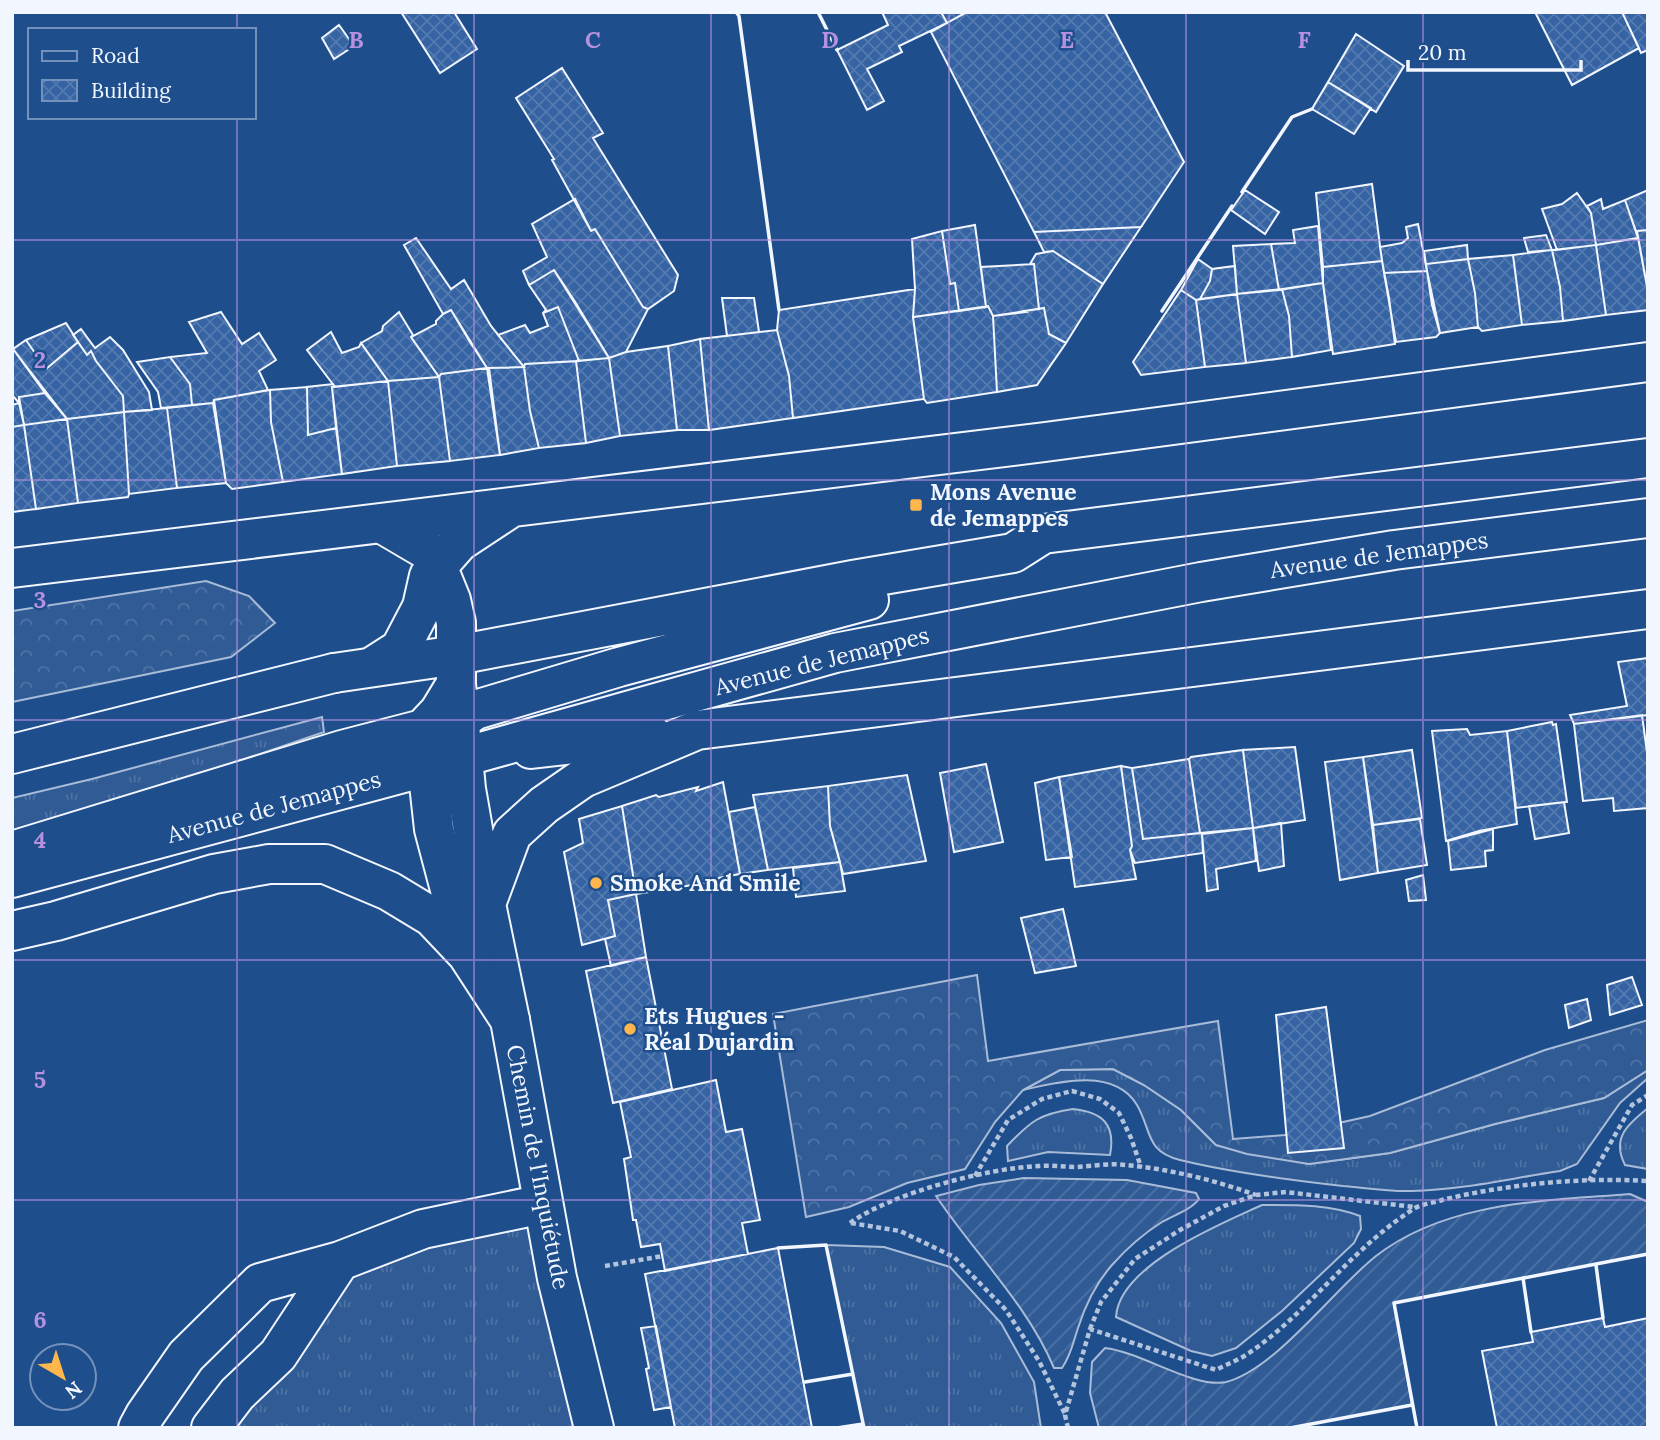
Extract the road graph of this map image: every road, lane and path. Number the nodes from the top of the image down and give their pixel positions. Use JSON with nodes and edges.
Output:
{"nodes":[{"id":1,"x":1648,"y":362,"type":"edge"},
{"id":2,"x":1648,"y":458,"type":"edge"},
{"id":3,"x":514,"y":506,"type":"junction"},
{"id":4,"x":1648,"y":518,"type":"edge"},
{"id":5,"x":382,"y":523,"type":"junction"},
{"id":6,"x":948,"y":564,"type":"junction"},
{"id":7,"x":438,"y":566,"type":"junction"},
{"id":8,"x":12,"y":568,"type":"edge"},
{"id":9,"x":1648,"y":609,"type":"edge"},
{"id":10,"x":375,"y":665,"type":"junction"},
{"id":11,"x":456,"y":669,"type":"junction"},
{"id":12,"x":697,"y":730,"type":"junction"},
{"id":13,"x":462,"y":739,"type":"junction"},
{"id":14,"x":12,"y":754,"type":"edge"},
{"id":15,"x":427,"y":766,"type":"junction"},
{"id":16,"x":12,"y":851,"type":"edge"},
{"id":17,"x":12,"y":878,"type":"edge"},
{"id":18,"x":486,"y":904,"type":"junction"},
{"id":19,"x":12,"y":931,"type":"edge"},
{"id":20,"x":467,"y":954,"type":"junction"},
{"id":21,"x":510,"y":1020,"type":"junction"},
{"id":22,"x":1648,"y":1095,"type":"edge"},
{"id":23,"x":1141,"y":1167,"type":"junction"},
{"id":24,"x":975,"y":1176,"type":"junction"},
{"id":25,"x":1589,"y":1181,"type":"junction"},
{"id":26,"x":1648,"y":1181,"type":"edge"},
{"id":27,"x":1256,"y":1195,"type":"junction"},
{"id":28,"x":543,"y":1204,"type":"junction"},
{"id":29,"x":1415,"y":1208,"type":"junction"},
{"id":30,"x":663,"y":1256,"type":"dead end"},
{"id":31,"x":340,"y":1261,"type":"junction"},
{"id":32,"x":557,"y":1278,"type":"junction"},
{"id":33,"x":1090,"y":1329,"type":"junction"},
{"id":34,"x":1065,"y":1415,"type":"junction"},
{"id":35,"x":138,"y":1428,"type":"edge"},
{"id":36,"x":211,"y":1428,"type":"edge"},
{"id":37,"x":594,"y":1428,"type":"edge"},
{"id":38,"x":1068,"y":1428,"type":"edge"}],
"edges":[{"from":1,"to":3,"type":"main road"},
{"from":2,"to":6,"type":"main road"},
{"from":3,"to":5,"type":"main road"},
{"from":3,"to":7,"type":"main road"},
{"from":4,"to":13,"type":"main road","name":"Avenue de Jemappes"},
{"from":5,"to":7,"type":"main road"},
{"from":5,"to":8,"type":"main road"},
{"from":6,"to":11,"type":"main road"},
{"from":6,"to":13,"type":"main road"},
{"from":7,"to":10,"type":"main road"},
{"from":7,"to":11,"type":"main road","name":"Chemin de l'Inquiétude"},
{"from":9,"to":12,"type":"main road","name":"Avenue de Jemappes"},
{"from":10,"to":11,"type":"main road"},
{"from":10,"to":14,"type":"main road"},
{"from":11,"to":13,"type":"main road","name":"Chemin de l'Inquiétude"},
{"from":11,"to":16,"type":"main road"},
{"from":12,"to":13,"type":"main road"},
{"from":12,"to":18,"type":"main road","name":"Avenue de Jemappes"},
{"from":13,"to":15,"type":"main road","name":"Avenue de Jemappes"},
{"from":13,"to":18,"type":"main road","name":"Chemin de l'Inquiétude"},
{"from":15,"to":17,"type":"main road","name":"Avenue de Jemappes"},
{"from":15,"to":20,"type":"main road"},
{"from":18,"to":21,"type":"main road","name":"Chemin de l'Inquiétude"},
{"from":19,"to":20,"type":"main road"},
{"from":20,"to":21,"type":"main road"},
{"from":21,"to":28,"type":"main road","name":"Chemin de l'Inquiétude"},
{"from":22,"to":25,"type":"path"},
{"from":23,"to":24,"type":"path"},
{"from":23,"to":24,"type":"path"},
{"from":23,"to":27,"type":"path"},
{"from":24,"to":34,"type":"path"},
{"from":25,"to":26,"type":"path"},
{"from":25,"to":29,"type":"path"},
{"from":27,"to":29,"type":"path"},
{"from":27,"to":33,"type":"path"},
{"from":28,"to":31,"type":"main road"},
{"from":28,"to":32,"type":"main road","name":"Chemin de l'Inquiétude"},
{"from":29,"to":33,"type":"path"},
{"from":30,"to":32,"type":"path"},
{"from":31,"to":35,"type":"main road"},
{"from":31,"to":36,"type":"main road"},
{"from":32,"to":37,"type":"main road","name":"Chemin de l'Inquiétude"},
{"from":33,"to":34,"type":"path"},
{"from":34,"to":38,"type":"path"}]}
